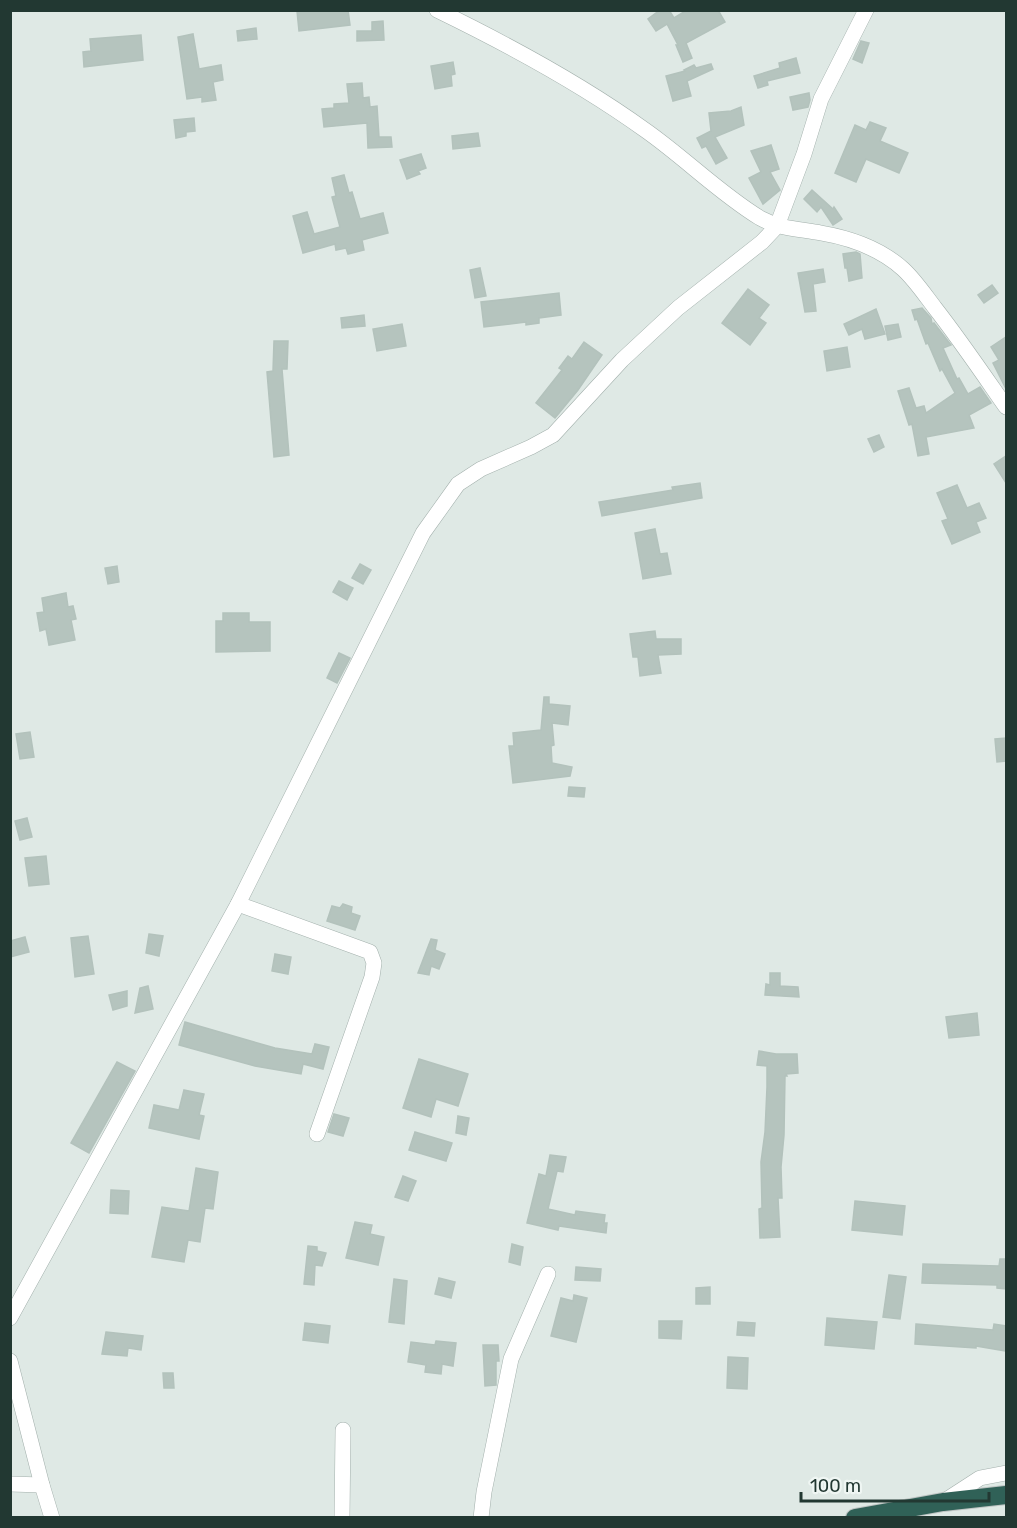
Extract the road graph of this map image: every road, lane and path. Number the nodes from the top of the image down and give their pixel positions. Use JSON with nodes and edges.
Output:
{"nodes":[{"id":1,"x":437,"y":10,"type":"edge"},
{"id":2,"x":866,"y":10,"type":"edge"},
{"id":3,"x":777,"y":226,"type":"junction"},
{"id":4,"x":1006,"y":407,"type":"edge"},
{"id":5,"x":238,"y":904,"type":"junction"},
{"id":6,"x":316,"y":1134,"type":"dead end"},
{"id":7,"x":548,"y":1274,"type":"dead end"},
{"id":8,"x":10,"y":1318,"type":"edge"},
{"id":9,"x":10,"y":1361,"type":"edge"},
{"id":10,"x":343,"y":1430,"type":"dead end"},
{"id":11,"x":1006,"y":1473,"type":"edge"},
{"id":12,"x":10,"y":1484,"type":"edge"},
{"id":13,"x":42,"y":1485,"type":"junction"},
{"id":14,"x":1006,"y":1495,"type":"edge"},
{"id":15,"x":943,"y":1502,"type":"junction"},
{"id":16,"x":52,"y":1518,"type":"edge"},
{"id":17,"x":342,"y":1518,"type":"edge"},
{"id":18,"x":481,"y":1518,"type":"edge"},
{"id":19,"x":855,"y":1518,"type":"edge"}],
"edges":[{"from":1,"to":3,"type":"street"},
{"from":2,"to":3,"type":"street"},
{"from":3,"to":4,"type":"street"},
{"from":3,"to":5,"type":"street"},
{"from":5,"to":6,"type":"street"},
{"from":5,"to":8,"type":"street"},
{"from":7,"to":18,"type":"street"},
{"from":9,"to":13,"type":"street"},
{"from":10,"to":17,"type":"street"},
{"from":11,"to":15,"type":"street"},
{"from":12,"to":13,"type":"street"},
{"from":13,"to":16,"type":"street"},
{"from":14,"to":15,"type":"highway"},
{"from":15,"to":19,"type":"highway"}]}
